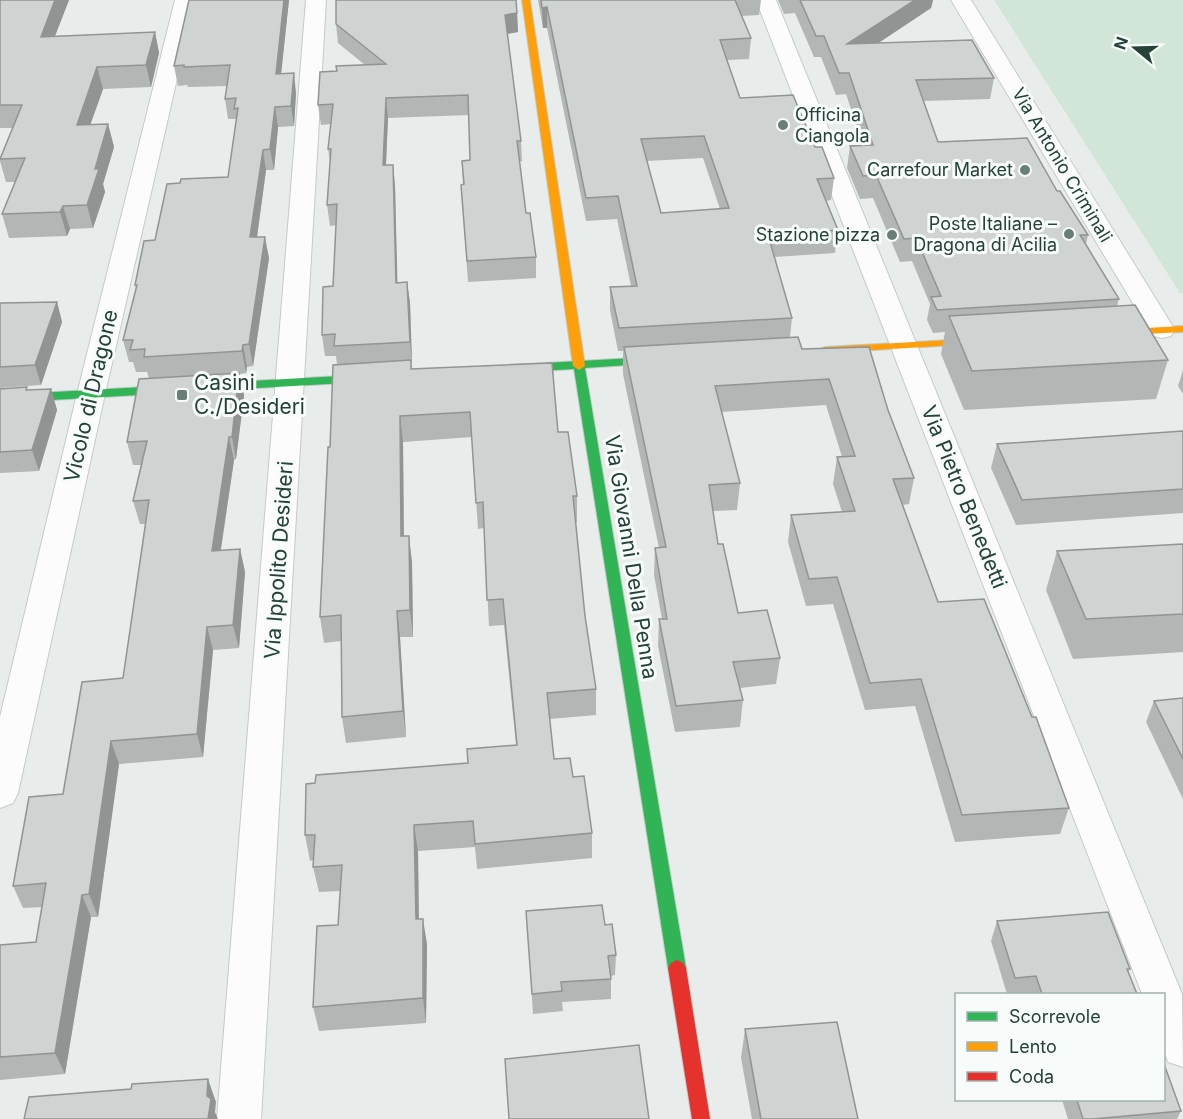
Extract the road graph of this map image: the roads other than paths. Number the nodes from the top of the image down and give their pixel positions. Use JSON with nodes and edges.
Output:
{"nodes":[{"id":1,"x":185,"y":0,"type":"edge"},
{"id":2,"x":316,"y":0,"type":"edge"},
{"id":3,"x":526,"y":0,"type":"edge"},
{"id":4,"x":766,"y":0,"type":"edge"},
{"id":5,"x":961,"y":0,"type":"edge"},
{"id":6,"x":1173,"y":329,"type":"edge"},
{"id":7,"x":1092,"y":334,"type":"edge"},
{"id":8,"x":998,"y":340,"type":"edge"},
{"id":9,"x":903,"y":346,"type":"junction"},
{"id":10,"x":811,"y":351,"type":"edge"},
{"id":11,"x":683,"y":359,"type":"edge"},
{"id":12,"x":579,"y":365,"type":"junction"},
{"id":13,"x":499,"y":370,"type":"edge"},
{"id":14,"x":395,"y":377,"type":"edge"},
{"id":15,"x":291,"y":383,"type":"junction"},
{"id":16,"x":91,"y":394,"type":"junction"},
{"id":17,"x":0,"y":399,"type":"edge"},
{"id":18,"x":0,"y":793,"type":"edge"},
{"id":19,"x":1162,"y":993,"type":"edge"},
{"id":20,"x":1165,"y":1002,"type":"edge"},
{"id":21,"x":1183,"y":1048,"type":"edge"},
{"id":22,"x":239,"y":1119,"type":"edge"},
{"id":23,"x":701,"y":1119,"type":"edge"}],
"edges":[{"from":1,"to":16,"type":"street","name":"Vicolo di Dragone"},
{"from":2,"to":15,"type":"street","name":"Via Ippolito Desideri"},
{"from":3,"to":12,"type":"street","name":"Via Giovanni Della Penna"},
{"from":4,"to":9,"type":"street","name":"Via Pietro Benedetti"},
{"from":5,"to":6,"type":"street","name":"Via Antonio Criminali"},
{"from":6,"to":7,"type":"street"},
{"from":8,"to":9,"type":"street"},
{"from":9,"to":10,"type":"street"},
{"from":9,"to":19,"type":"street","name":"Via Pietro Benedetti"},
{"from":11,"to":12,"type":"street"},
{"from":12,"to":13,"type":"street"},
{"from":12,"to":23,"type":"street","name":"Via Giovanni Della Penna"},
{"from":14,"to":15,"type":"street"},
{"from":15,"to":16,"type":"street"},
{"from":15,"to":22,"type":"street","name":"Via Ippolito Desideri"},
{"from":16,"to":17,"type":"street"},
{"from":16,"to":18,"type":"street","name":"Vicolo di Dragone"},
{"from":20,"to":21,"type":"street"}]}
